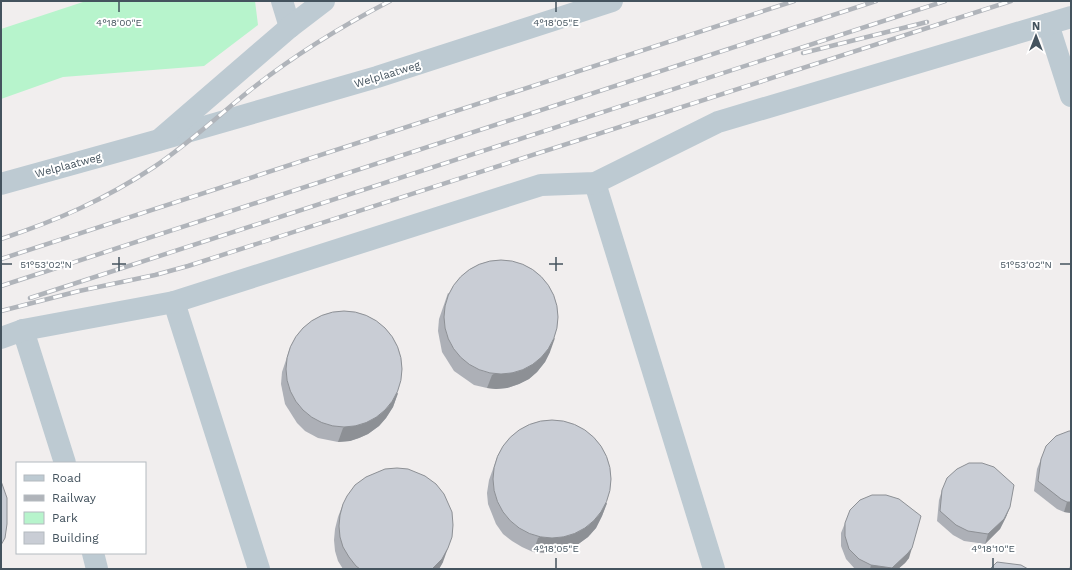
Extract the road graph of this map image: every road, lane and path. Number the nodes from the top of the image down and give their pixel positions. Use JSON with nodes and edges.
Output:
{"nodes":[{"id":1,"x":282,"y":1,"type":"edge"},
{"id":2,"x":324,"y":1,"type":"edge"},
{"id":3,"x":612,"y":1,"type":"edge"},
{"id":4,"x":1071,"y":17,"type":"edge"},
{"id":5,"x":1048,"y":24,"type":"junction"},
{"id":6,"x":290,"y":27,"type":"junction"},
{"id":7,"x":1071,"y":96,"type":"edge"},
{"id":8,"x":159,"y":140,"type":"junction"},
{"id":9,"x":595,"y":183,"type":"junction"},
{"id":10,"x":1,"y":184,"type":"edge"},
{"id":11,"x":174,"y":302,"type":"junction"},
{"id":12,"x":23,"y":330,"type":"junction"},
{"id":13,"x":1,"y":338,"type":"edge"},
{"id":14,"x":65,"y":462,"type":"edge"},
{"id":15,"x":92,"y":554,"type":"edge"},
{"id":16,"x":98,"y":569,"type":"edge"},
{"id":17,"x":258,"y":569,"type":"edge"},
{"id":18,"x":714,"y":569,"type":"edge"}],
"edges":[{"from":1,"to":6,"type":"lane"},
{"from":2,"to":6,"type":"lane","name":"Welplaatweg"},
{"from":3,"to":8,"type":"lane","name":"Welplaatweg"},
{"from":4,"to":5,"type":"lane"},
{"from":5,"to":7,"type":"lane"},
{"from":5,"to":9,"type":"lane"},
{"from":6,"to":8,"type":"lane","name":"Welplaatweg"},
{"from":8,"to":10,"type":"lane","name":"Welplaatweg"},
{"from":9,"to":11,"type":"lane"},
{"from":9,"to":18,"type":"lane"},
{"from":11,"to":12,"type":"lane"},
{"from":11,"to":17,"type":"lane"},
{"from":12,"to":13,"type":"lane"},
{"from":12,"to":14,"type":"lane"},
{"from":15,"to":16,"type":"lane"}]}
